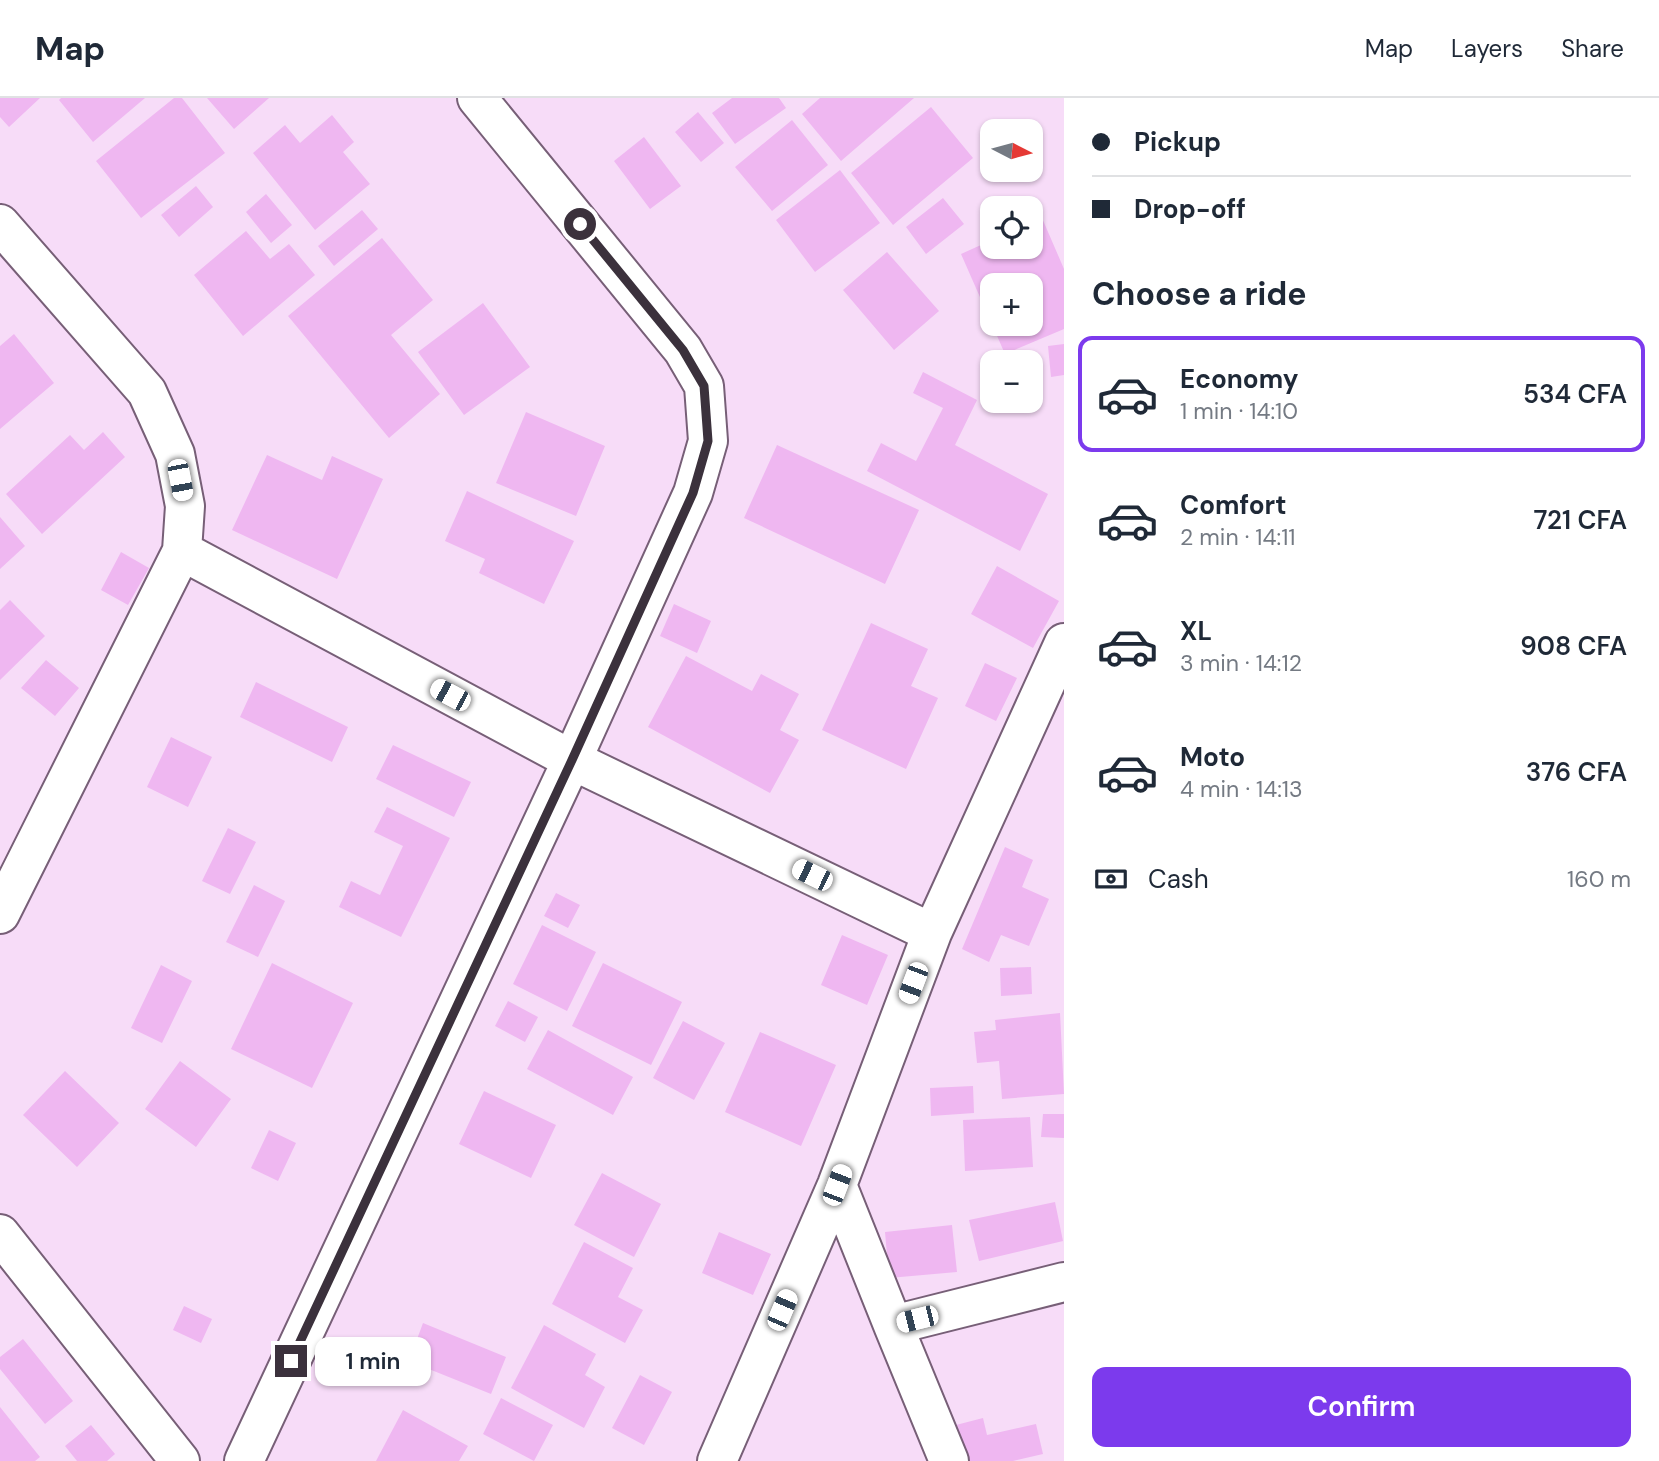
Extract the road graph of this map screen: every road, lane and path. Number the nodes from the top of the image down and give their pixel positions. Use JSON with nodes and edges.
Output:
{"nodes":[{"id":1,"x":477,"y":98,"type":"edge"},
{"id":2,"x":0,"y":224,"type":"edge"},
{"id":3,"x":182,"y":551,"type":"junction"},
{"id":4,"x":1064,"y":643,"type":"edge"},
{"id":5,"x":572,"y":760,"type":"junction"},
{"id":6,"x":0,"y":914,"type":"edge"},
{"id":7,"x":932,"y":933,"type":"junction"},
{"id":8,"x":837,"y":1185,"type":"junction"},
{"id":9,"x":0,"y":1234,"type":"edge"},
{"id":10,"x":1064,"y":1282,"type":"edge"},
{"id":11,"x":893,"y":1325,"type":"junction"},
{"id":12,"x":180,"y":1461,"type":"edge"},
{"id":13,"x":244,"y":1461,"type":"edge"},
{"id":14,"x":717,"y":1461,"type":"edge"},
{"id":15,"x":949,"y":1461,"type":"edge"}],
"edges":[{"from":1,"to":5,"type":"street"},
{"from":2,"to":3,"type":"street"},
{"from":3,"to":5,"type":"street"},
{"from":3,"to":6,"type":"street"},
{"from":4,"to":7,"type":"street"},
{"from":5,"to":7,"type":"street"},
{"from":5,"to":13,"type":"street"},
{"from":7,"to":8,"type":"street"},
{"from":8,"to":11,"type":"street"},
{"from":8,"to":14,"type":"street"},
{"from":9,"to":12,"type":"street"},
{"from":10,"to":11,"type":"street"},
{"from":11,"to":15,"type":"street"}]}
